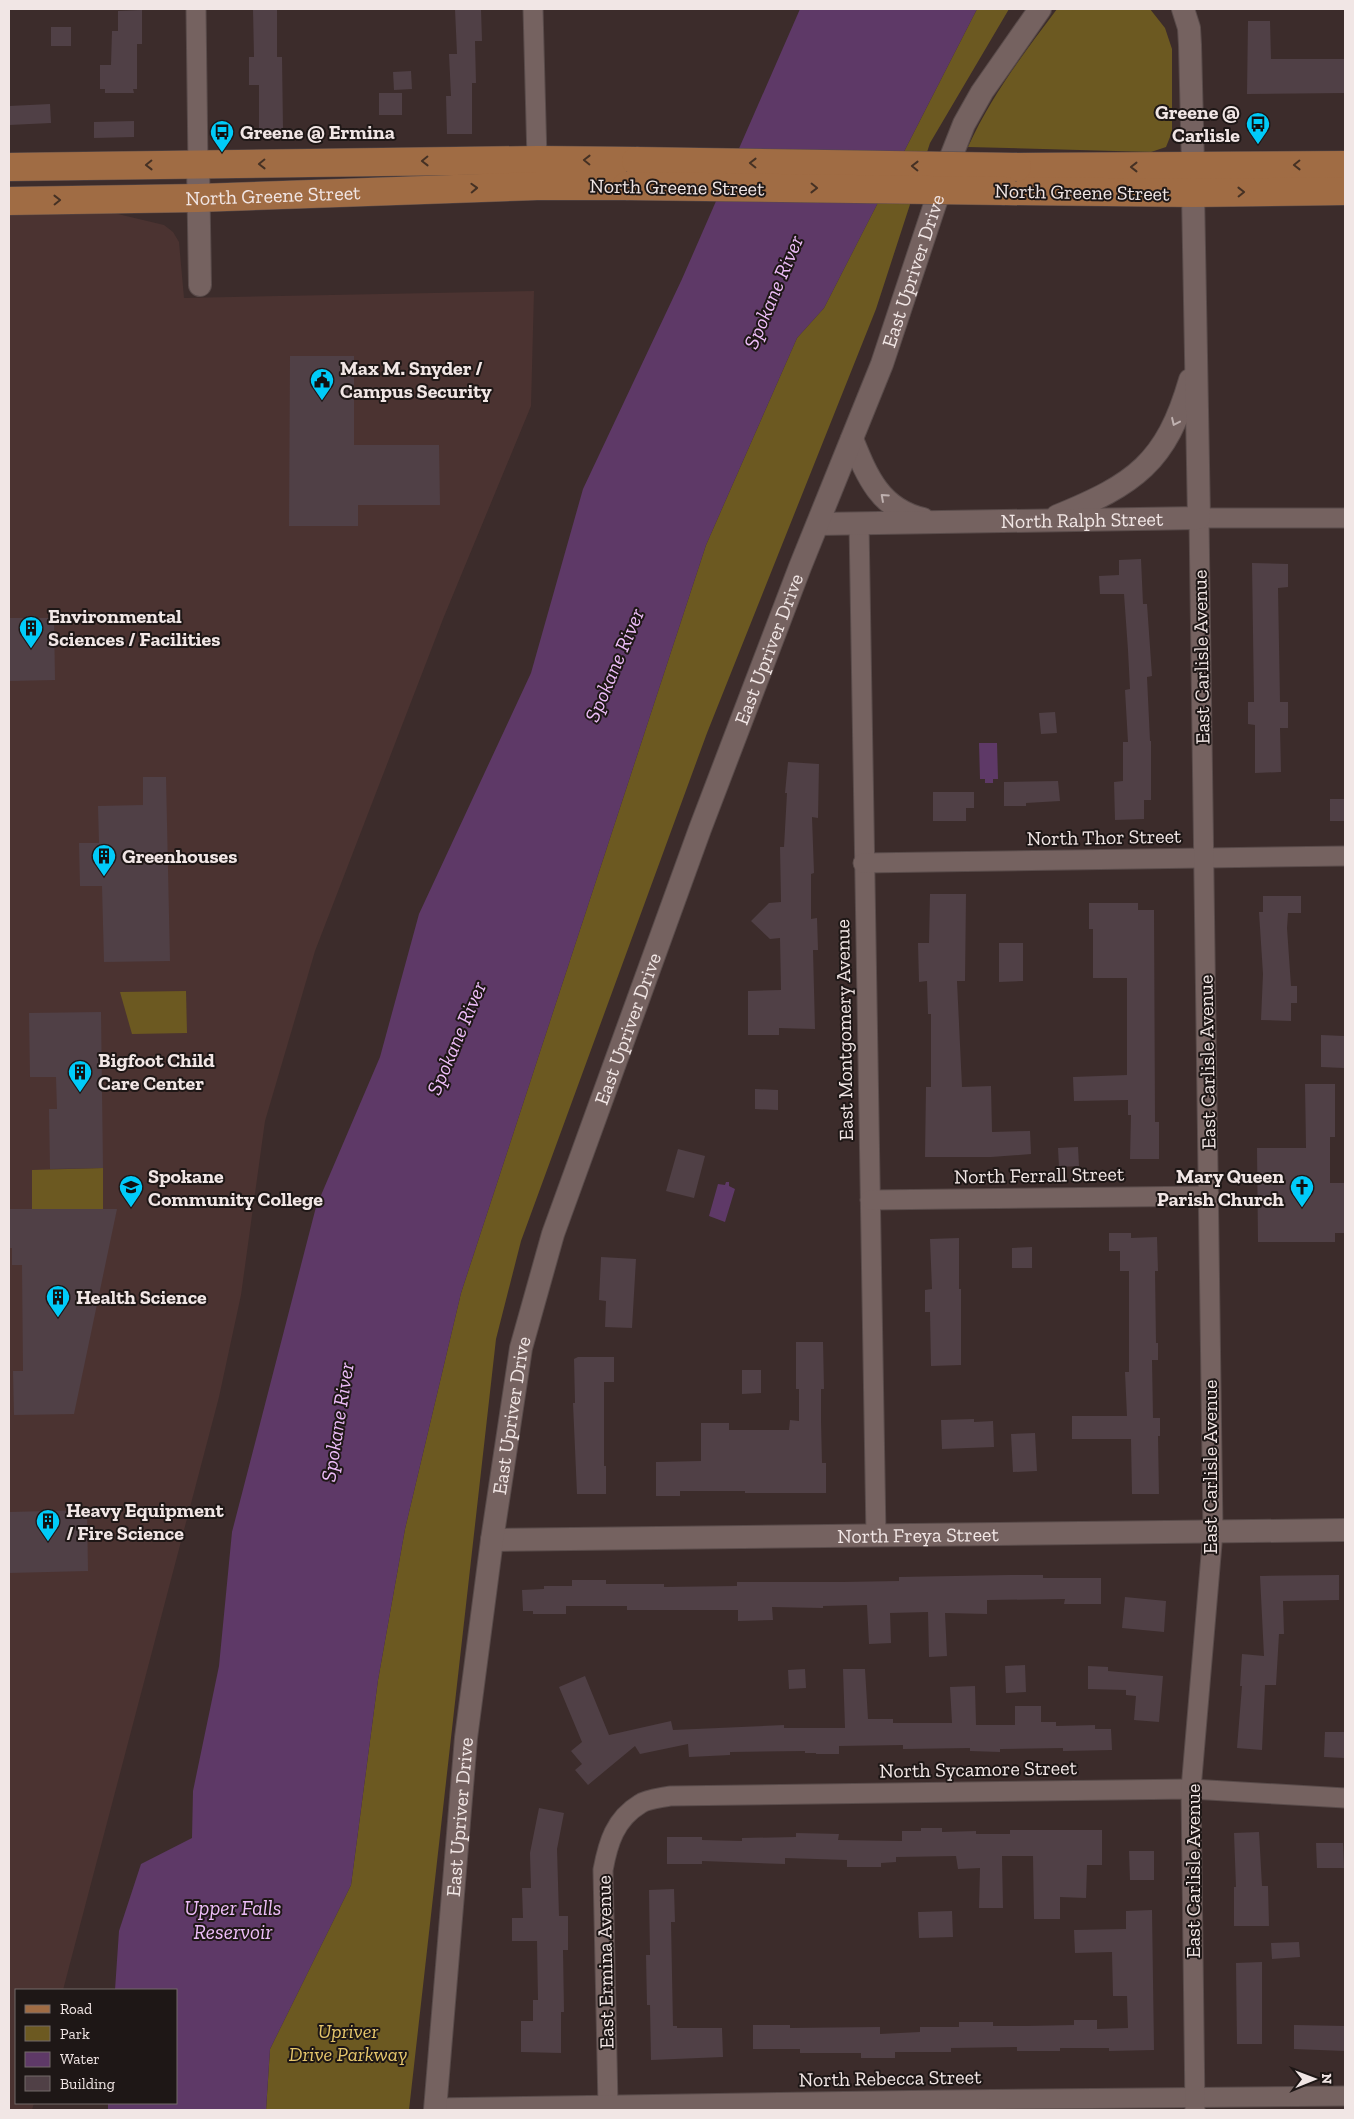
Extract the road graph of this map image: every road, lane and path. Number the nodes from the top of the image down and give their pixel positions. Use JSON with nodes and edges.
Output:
{"nodes":[{"id":1,"x":196,"y":9,"type":"edge"},
{"id":2,"x":533,"y":9,"type":"edge"},
{"id":3,"x":1040,"y":9,"type":"edge"},
{"id":4,"x":1183,"y":9,"type":"edge"},
{"id":5,"x":537,"y":160,"type":"junction"},
{"id":6,"x":198,"y":165,"type":"junction"},
{"id":7,"x":1345,"y":165,"type":"edge"},
{"id":8,"x":1193,"y":166,"type":"junction"},
{"id":9,"x":15,"y":169,"type":"edge"},
{"id":10,"x":1345,"y":191,"type":"edge"},
{"id":11,"x":1192,"y":193,"type":"junction"},
{"id":12,"x":198,"y":198,"type":"junction"},
{"id":13,"x":9,"y":201,"type":"edge"},
{"id":14,"x":200,"y":285,"type":"dead end"},
{"id":15,"x":1196,"y":360,"type":"junction"},
{"id":16,"x":852,"y":439,"type":"junction"},
{"id":17,"x":1199,"y":518,"type":"junction"},
{"id":18,"x":1345,"y":518,"type":"edge"},
{"id":19,"x":1047,"y":520,"type":"junction"},
{"id":20,"x":944,"y":522,"type":"junction"},
{"id":21,"x":859,"y":523,"type":"junction"},
{"id":22,"x":818,"y":524,"type":"junction"},
{"id":23,"x":1345,"y":856,"type":"edge"},
{"id":24,"x":1204,"y":858,"type":"junction"},
{"id":25,"x":863,"y":863,"type":"junction"},
{"id":26,"x":1209,"y":1196,"type":"junction"},
{"id":27,"x":870,"y":1200,"type":"junction"},
{"id":28,"x":1345,"y":1530,"type":"edge"},
{"id":29,"x":1213,"y":1532,"type":"junction"},
{"id":30,"x":876,"y":1536,"type":"junction"},
{"id":31,"x":492,"y":1540,"type":"junction"},
{"id":32,"x":1191,"y":1789,"type":"junction"},
{"id":33,"x":1345,"y":1798,"type":"edge"},
{"id":34,"x":620,"y":1821,"type":"joint"},
{"id":35,"x":1345,"y":2096,"type":"edge"},
{"id":36,"x":1195,"y":2104,"type":"edge"},
{"id":37,"x":608,"y":2105,"type":"junction"},
{"id":38,"x":942,"y":2105,"type":"edge"},
{"id":39,"x":699,"y":2107,"type":"edge"},
{"id":40,"x":435,"y":2109,"type":"edge"},
{"id":41,"x":471,"y":2109,"type":"edge"}],
"edges":[{"from":1,"to":6,"type":"street"},
{"from":2,"to":5,"type":"street"},
{"from":3,"to":16,"type":"street","name":"East Upriver Drive"},
{"from":4,"to":8,"type":"street"},
{"from":5,"to":6,"type":"main road","name":"North Greene Street","one_way":true},
{"from":8,"to":5,"type":"main road","name":"North Greene Street","one_way":true,"bridge":true},
{"from":6,"to":9,"type":"main road","name":"North Greene Street","one_way":true},
{"from":6,"to":12,"type":"street"},
{"from":7,"to":8,"type":"main road","name":"North Greene Street","one_way":true},
{"from":11,"to":10,"type":"main road","name":"North Greene Street","one_way":true},
{"from":12,"to":11,"type":"main road","name":"North Greene Street","one_way":true,"bridge":true},
{"from":11,"to":15,"type":"street","name":"East Carlisle Avenue"},
{"from":13,"to":12,"type":"main road","name":"North Greene Street","one_way":true},
{"from":12,"to":14,"type":"street"},
{"from":15,"to":17,"type":"street","name":"East Carlisle Avenue"},
{"from":15,"to":19,"type":"street","one_way":true},
{"from":20,"to":16,"type":"street","one_way":true},
{"from":16,"to":22,"type":"street","name":"East Upriver Drive"},
{"from":17,"to":18,"type":"street","name":"North Ralph Street"},
{"from":17,"to":19,"type":"street","name":"North Ralph Street"},
{"from":17,"to":24,"type":"street","name":"East Carlisle Avenue"},
{"from":19,"to":20,"type":"street","name":"North Ralph Street"},
{"from":20,"to":21,"type":"street","name":"North Ralph Street"},
{"from":21,"to":22,"type":"street","name":"North Ralph Street"},
{"from":21,"to":25,"type":"street","name":"East Montgomery Avenue"},
{"from":22,"to":31,"type":"street","name":"East Upriver Drive"},
{"from":23,"to":24,"type":"street","name":"North Thor Street"},
{"from":24,"to":25,"type":"street","name":"North Thor Street"},
{"from":24,"to":26,"type":"street","name":"East Carlisle Avenue"},
{"from":25,"to":27,"type":"street","name":"East Montgomery Avenue"},
{"from":26,"to":27,"type":"street","name":"North Ferrall Street"},
{"from":26,"to":29,"type":"street","name":"East Carlisle Avenue"},
{"from":27,"to":30,"type":"street","name":"East Montgomery Avenue"},
{"from":28,"to":29,"type":"street","name":"North Freya Street"},
{"from":29,"to":30,"type":"street","name":"North Freya Street"},
{"from":29,"to":32,"type":"street","name":"East Carlisle Avenue"},
{"from":30,"to":31,"type":"street","name":"North Freya Street"},
{"from":31,"to":40,"type":"street","name":"East Upriver Drive"},
{"from":32,"to":33,"type":"street","name":"North Sycamore Street"},
{"from":32,"to":34,"type":"street","name":"North Sycamore Street"},
{"from":32,"to":36,"type":"street","name":"East Carlisle Avenue"},
{"from":34,"to":37,"type":"street","name":"East Ermina Avenue"},
{"from":35,"to":36,"type":"street","name":"North Rebecca Street"},
{"from":36,"to":38,"type":"street","name":"North Rebecca Street"},
{"from":37,"to":39,"type":"street","name":"North Rebecca Street"},
{"from":37,"to":41,"type":"street","name":"North Rebecca Street"},
{"from":38,"to":39,"type":"street","name":"North Rebecca Street"},
{"from":40,"to":41,"type":"street","name":"North Rebecca Street"}]}
